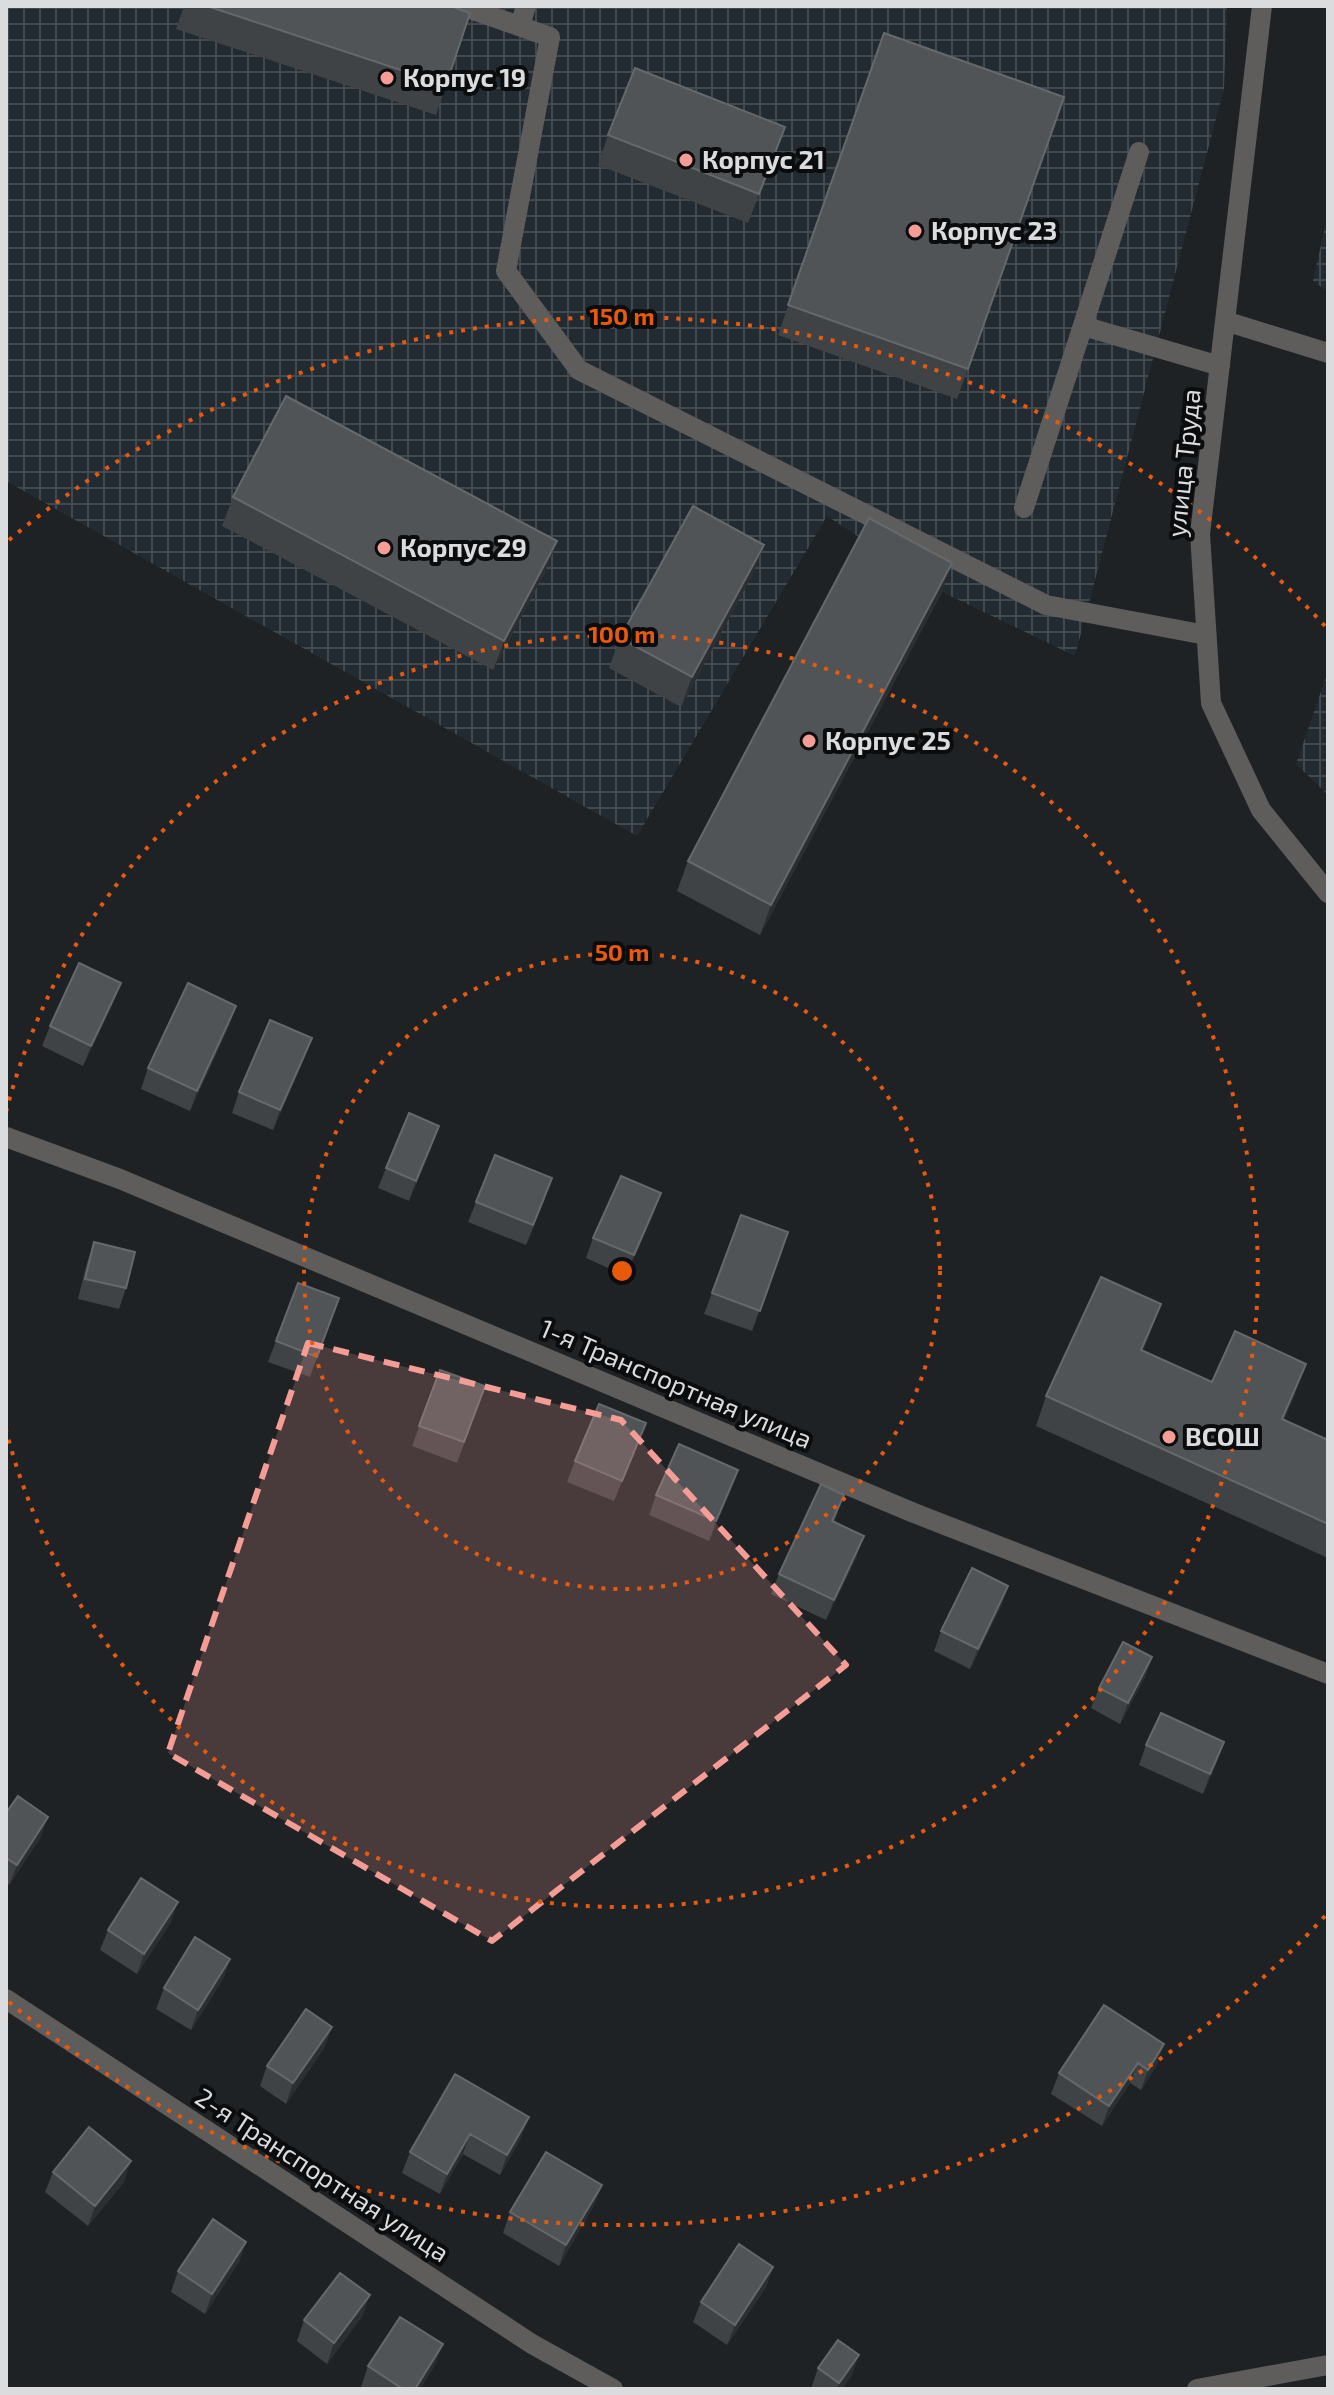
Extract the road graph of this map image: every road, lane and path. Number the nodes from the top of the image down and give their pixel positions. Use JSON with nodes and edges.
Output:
{"nodes":[{"id":1,"x":462,"y":6,"type":"edge"},
{"id":2,"x":1262,"y":6,"type":"edge"},
{"id":3,"x":523,"y":16,"type":"edge"},
{"id":4,"x":1139,"y":152,"type":"dead end"},
{"id":5,"x":1225,"y":321,"type":"junction"},
{"id":6,"x":1083,"y":326,"type":"junction"},
{"id":7,"x":1328,"y":353,"type":"edge"},
{"id":8,"x":1220,"y":366,"type":"junction"},
{"id":9,"x":1024,"y":508,"type":"dead end"},
{"id":10,"x":1206,"y":635,"type":"junction"},
{"id":11,"x":1328,"y":893,"type":"edge"},
{"id":12,"x":6,"y":1137,"type":"edge"},
{"id":13,"x":1328,"y":1674,"type":"edge"},
{"id":14,"x":6,"y":1999,"type":"edge"},
{"id":15,"x":1328,"y":2365,"type":"edge"},
{"id":16,"x":613,"y":2389,"type":"edge"},
{"id":17,"x":1197,"y":2389,"type":"edge"}],
"edges":[{"from":1,"to":3,"type":"street"},
{"from":2,"to":5,"type":"street","name":"улица Труда"},
{"from":3,"to":10,"type":"street"},
{"from":4,"to":6,"type":"street"},
{"from":5,"to":7,"type":"street"},
{"from":5,"to":8,"type":"street","name":"улица Труда"},
{"from":6,"to":8,"type":"street"},
{"from":6,"to":9,"type":"street"},
{"from":8,"to":10,"type":"street","name":"улица Труда"},
{"from":10,"to":11,"type":"street","name":"улица Труда"},
{"from":12,"to":13,"type":"street","name":"1-я Транспортная улица"},
{"from":14,"to":16,"type":"street","name":"2-я Транспортная улица"},
{"from":15,"to":17,"type":"street"}]}
